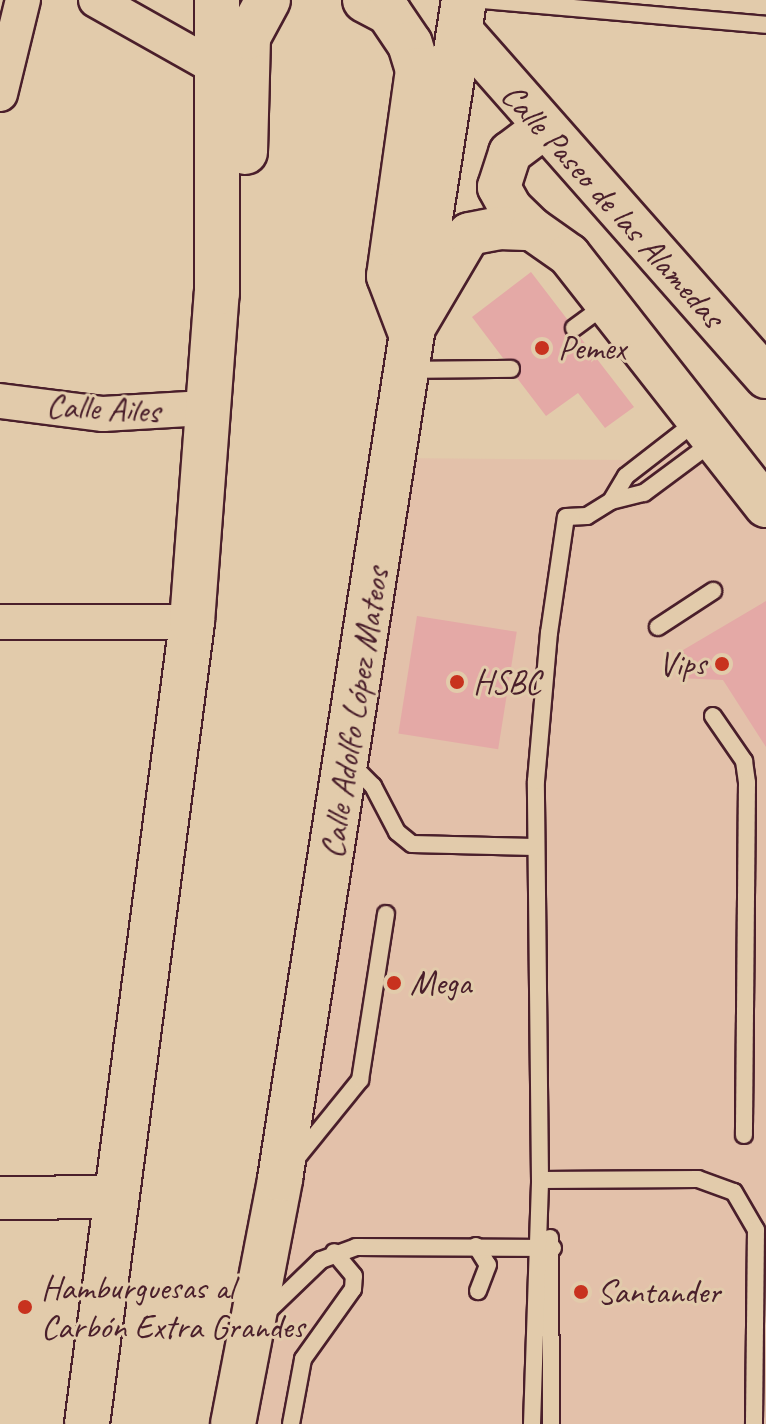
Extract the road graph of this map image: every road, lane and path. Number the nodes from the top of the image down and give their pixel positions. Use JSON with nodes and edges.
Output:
{"nodes":[{"id":1,"x":23,"y":0,"type":"edge"},
{"id":2,"x":96,"y":0,"type":"edge"},
{"id":3,"x":217,"y":0,"type":"edge"},
{"id":4,"x":268,"y":0,"type":"edge"},
{"id":5,"x":365,"y":0,"type":"edge"},
{"id":6,"x":469,"y":11,"type":"edge"},
{"id":7,"x":766,"y":25,"type":"edge"},
{"id":8,"x":215,"y":67,"type":"junction"},
{"id":9,"x":0,"y":94,"type":"edge"},
{"id":10,"x":542,"y":129,"type":"junction"},
{"id":11,"x":532,"y":229,"type":"junction"},
{"id":12,"x":217,"y":293,"type":"junction"},
{"id":13,"x":608,"y":303,"type":"junction"},
{"id":14,"x":574,"y":328,"type":"dead end"},
{"id":15,"x":408,"y":352,"type":"junction"},
{"id":16,"x":511,"y":369,"type":"dead end"},
{"id":17,"x":766,"y":377,"type":"edge"},
{"id":18,"x":0,"y":401,"type":"edge"},
{"id":19,"x":205,"y":408,"type":"junction"},
{"id":20,"x":707,"y":430,"type":"junction"},
{"id":21,"x":763,"y":500,"type":"edge"},
{"id":22,"x":611,"y":501,"type":"junction"},
{"id":23,"x":713,"y":591,"type":"dead end"},
{"id":24,"x":0,"y":622,"type":"edge"},
{"id":25,"x":192,"y":622,"type":"junction"},
{"id":26,"x":658,"y":627,"type":"dead end"},
{"id":27,"x":713,"y":716,"type":"dead end"},
{"id":28,"x":346,"y":760,"type":"junction"},
{"id":29,"x":534,"y":847,"type":"junction"},
{"id":30,"x":386,"y":914,"type":"dead end"},
{"id":31,"x":744,"y":1135,"type":"dead end"},
{"id":32,"x":280,"y":1179,"type":"junction"},
{"id":33,"x":540,"y":1180,"type":"junction"},
{"id":34,"x":117,"y":1197,"type":"junction"},
{"id":35,"x":0,"y":1198,"type":"edge"},
{"id":36,"x":476,"y":1246,"type":"junction"},
{"id":37,"x":545,"y":1247,"type":"junction"},
{"id":38,"x":334,"y":1252,"type":"junction"},
{"id":39,"x":478,"y":1291,"type":"dead end"},
{"id":40,"x":252,"y":1327,"type":"junction"},
{"id":41,"x":87,"y":1424,"type":"edge"},
{"id":42,"x":233,"y":1424,"type":"edge"},
{"id":43,"x":291,"y":1424,"type":"edge"},
{"id":44,"x":532,"y":1424,"type":"edge"},
{"id":45,"x":551,"y":1424,"type":"edge"},
{"id":46,"x":754,"y":1424,"type":"edge"}],
"edges":[{"from":1,"to":9,"type":"street"},
{"from":2,"to":8,"type":"street"},
{"from":3,"to":8,"type":"main road"},
{"from":4,"to":12,"type":"main road"},
{"from":5,"to":15,"type":"main road"},
{"from":6,"to":7,"type":"lane"},
{"from":6,"to":10,"type":"street","name":"Calle Paseo de las Alamedas"},
{"from":6,"to":15,"type":"main road","name":"Calle Adolfo López Mateos"},
{"from":8,"to":12,"type":"main road"},
{"from":10,"to":11,"type":"street","name":"Calle Paseo de las Alamedas"},
{"from":10,"to":17,"type":"street","name":"Calle Paseo de las Alamedas"},
{"from":11,"to":13,"type":"street","name":"Calle Paseo de las Alamedas"},
{"from":11,"to":15,"type":"street"},
{"from":12,"to":19,"type":"main road"},
{"from":13,"to":14,"type":"lane"},
{"from":13,"to":20,"type":"street","name":"Calle Paseo de las Alamedas"},
{"from":15,"to":16,"type":"lane"},
{"from":15,"to":28,"type":"main road","name":"Calle Adolfo López Mateos"},
{"from":18,"to":19,"type":"street","name":"Calle Ailes"},
{"from":19,"to":25,"type":"main road"},
{"from":20,"to":21,"type":"street","name":"Calle Paseo de las Alamedas"},
{"from":20,"to":22,"type":"lane"},
{"from":20,"to":22,"type":"lane"},
{"from":22,"to":29,"type":"lane"},
{"from":23,"to":26,"type":"lane"},
{"from":24,"to":25,"type":"street"},
{"from":25,"to":34,"type":"main road"},
{"from":27,"to":31,"type":"lane"},
{"from":28,"to":29,"type":"lane"},
{"from":28,"to":32,"type":"main road","name":"Calle Adolfo López Mateos"},
{"from":29,"to":33,"type":"lane"},
{"from":30,"to":32,"type":"lane"},
{"from":32,"to":40,"type":"main road","name":"Calle Adolfo López Mateos"},
{"from":33,"to":37,"type":"lane"},
{"from":33,"to":46,"type":"lane"},
{"from":34,"to":35,"type":"street"},
{"from":34,"to":41,"type":"main road"},
{"from":36,"to":37,"type":"lane"},
{"from":36,"to":38,"type":"lane"},
{"from":36,"to":39,"type":"lane"},
{"from":37,"to":44,"type":"lane"},
{"from":37,"to":45,"type":"lane"},
{"from":38,"to":40,"type":"lane"},
{"from":38,"to":43,"type":"lane"},
{"from":40,"to":42,"type":"main road","name":"Calle Adolfo López Mateos"}]}
